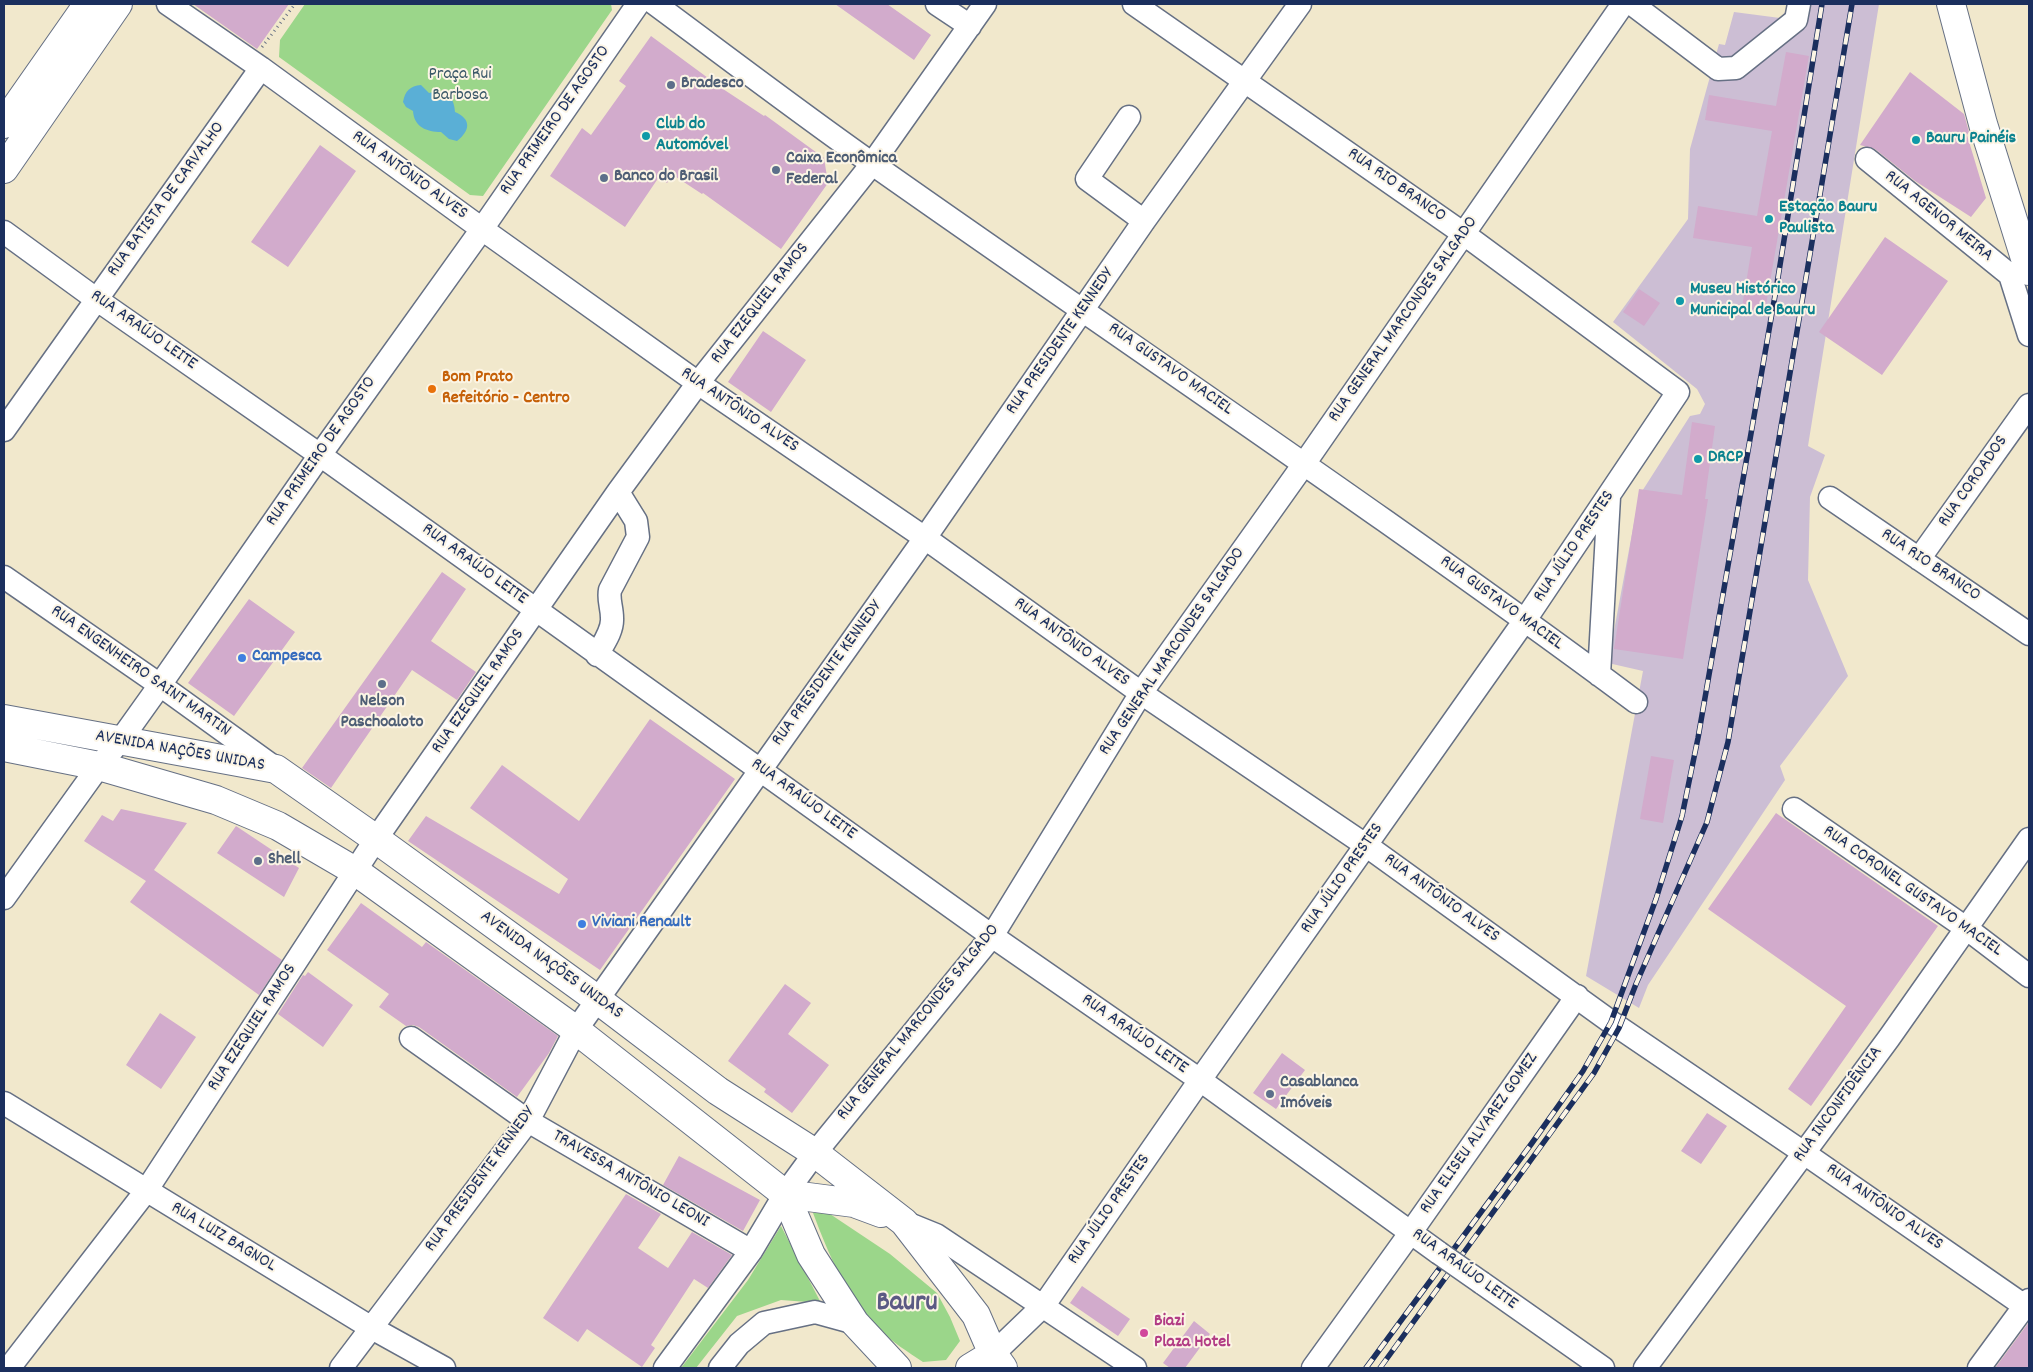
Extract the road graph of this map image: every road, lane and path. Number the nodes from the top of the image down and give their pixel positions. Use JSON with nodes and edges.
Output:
{"nodes":[{"id":1,"x":88,"y":4,"type":"edge"},
{"id":2,"x":118,"y":4,"type":"edge"},
{"id":3,"x":168,"y":4,"type":"edge"},
{"id":4,"x":295,"y":4,"type":"edge"},
{"id":5,"x":638,"y":4,"type":"edge"},
{"id":6,"x":655,"y":4,"type":"edge"},
{"id":7,"x":937,"y":4,"type":"edge"},
{"id":8,"x":1134,"y":4,"type":"edge"},
{"id":9,"x":1300,"y":4,"type":"edge"},
{"id":10,"x":1623,"y":4,"type":"edge"},
{"id":11,"x":1632,"y":4,"type":"edge"},
{"id":12,"x":1951,"y":4,"type":"edge"},
{"id":13,"x":976,"y":11,"type":"edge"},
{"id":14,"x":1797,"y":12,"type":"edge"},
{"id":15,"x":256,"y":64,"type":"junction"},
{"id":16,"x":1246,"y":81,"type":"junction"},
{"id":17,"x":1130,"y":117,"type":"dead end"},
{"id":18,"x":4,"y":124,"type":"edge"},
{"id":19,"x":1867,"y":159,"type":"dead end"},
{"id":20,"x":872,"y":164,"type":"junction"},
{"id":21,"x":4,"y":168,"type":"edge"},
{"id":22,"x":1144,"y":221,"type":"junction"},
{"id":23,"x":482,"y":229,"type":"junction"},
{"id":24,"x":4,"y":232,"type":"edge"},
{"id":25,"x":1464,"y":234,"type":"junction"},
{"id":26,"x":2024,"y":269,"type":"edge"},
{"id":27,"x":96,"y":299,"type":"junction"},
{"id":28,"x":1083,"y":310,"type":"junction"},
{"id":29,"x":2029,"y":335,"type":"edge"},
{"id":30,"x":698,"y":383,"type":"junction"},
{"id":31,"x":1678,"y":392,"type":"joint"},
{"id":32,"x":2029,"y":405,"type":"edge"},
{"id":33,"x":4,"y":430,"type":"edge"},
{"id":34,"x":320,"y":455,"type":"junction"},
{"id":35,"x":1304,"y":464,"type":"junction"},
{"id":36,"x":618,"y":492,"type":"junction"},
{"id":37,"x":1610,"y":497,"type":"junction"},
{"id":38,"x":1830,"y":498,"type":"dead end"},
{"id":39,"x":925,"y":538,"type":"junction"},
{"id":40,"x":1919,"y":559,"type":"junction"},
{"id":41,"x":4,"y":577,"type":"edge"},
{"id":42,"x":536,"y":610,"type":"junction"},
{"id":43,"x":1525,"y":620,"type":"junction"},
{"id":44,"x":2029,"y":634,"type":"edge"},
{"id":45,"x":597,"y":655,"type":"junction"},
{"id":46,"x":1599,"y":675,"type":"junction"},
{"id":47,"x":160,"y":685,"type":"junction"},
{"id":48,"x":1141,"y":693,"type":"junction"},
{"id":49,"x":1636,"y":702,"type":"dead end"},
{"id":50,"x":4,"y":719,"type":"edge"},
{"id":51,"x":120,"y":741,"type":"junction"},
{"id":52,"x":4,"y":747,"type":"edge"},
{"id":53,"x":99,"y":766,"type":"junction"},
{"id":54,"x":276,"y":769,"type":"junction"},
{"id":55,"x":760,"y":769,"type":"junction"},
{"id":56,"x":1794,"y":809,"type":"dead end"},
{"id":57,"x":376,"y":839,"type":"junction"},
{"id":58,"x":2029,"y":840,"type":"edge"},
{"id":59,"x":1367,"y":846,"type":"junction"},
{"id":60,"x":355,"y":870,"type":"junction"},
{"id":61,"x":4,"y":898,"type":"edge"},
{"id":62,"x":1966,"y":928,"type":"junction"},
{"id":63,"x":992,"y":936,"type":"junction"},
{"id":64,"x":2029,"y":976,"type":"edge"},
{"id":65,"x":1577,"y":996,"type":"junction"},
{"id":66,"x":598,"y":1000,"type":"junction"},
{"id":67,"x":576,"y":1030,"type":"junction"},
{"id":68,"x":411,"y":1038,"type":"dead end"},
{"id":69,"x":1200,"y":1080,"type":"junction"},
{"id":70,"x":4,"y":1103,"type":"edge"},
{"id":71,"x":528,"y":1121,"type":"junction"},
{"id":72,"x":815,"y":1153,"type":"junction"},
{"id":73,"x":1804,"y":1153,"type":"junction"},
{"id":74,"x":146,"y":1191,"type":"junction"},
{"id":75,"x":785,"y":1194,"type":"junction"},
{"id":76,"x":904,"y":1222,"type":"junction"},
{"id":77,"x":1411,"y":1232,"type":"junction"},
{"id":78,"x":751,"y":1250,"type":"junction"},
{"id":79,"x":1044,"y":1305,"type":"junction"},
{"id":80,"x":2028,"y":1305,"type":"edge"},
{"id":81,"x":855,"y":1323,"type":"junction"},
{"id":82,"x":370,"y":1327,"type":"junction"},
{"id":83,"x":998,"y":1361,"type":"edge"},
{"id":84,"x":9,"y":1368,"type":"edge"},
{"id":85,"x":341,"y":1368,"type":"edge"},
{"id":86,"x":444,"y":1368,"type":"edge"},
{"id":87,"x":665,"y":1368,"type":"edge"},
{"id":88,"x":720,"y":1368,"type":"edge"},
{"id":89,"x":897,"y":1368,"type":"edge"},
{"id":90,"x":970,"y":1368,"type":"edge"},
{"id":91,"x":1135,"y":1368,"type":"edge"},
{"id":92,"x":1313,"y":1368,"type":"edge"},
{"id":93,"x":1603,"y":1368,"type":"edge"},
{"id":94,"x":1645,"y":1368,"type":"edge"},
{"id":95,"x":1979,"y":1368,"type":"edge"}],
"edges":[{"from":1,"to":18,"type":"main road"},
{"from":2,"to":21,"type":"main road"},
{"from":3,"to":15,"type":"street","name":"RUA ANTÔNIO ALVES"},
{"from":4,"to":15,"type":"path"},
{"from":5,"to":23,"type":"street","name":"RUA PRIMEIRO DE AGOSTO"},
{"from":6,"to":20,"type":"street","name":"RUA GUSTAVO MACIEL"},
{"from":7,"to":13,"type":"street"},
{"from":8,"to":16,"type":"street","name":"RUA RIO BRANCO"},
{"from":9,"to":16,"type":"street","name":"RUA PRESIDENTE KENNEDY"},
{"from":10,"to":25,"type":"street","name":"RUA GENERAL MARCONDES SALGADO"},
{"from":11,"to":14,"type":"street"},
{"from":12,"to":26,"type":"main road"},
{"from":13,"to":20,"type":"street","name":"RUA EZEQUIEL RAMOS"},
{"from":15,"to":23,"type":"street","name":"RUA ANTÔNIO ALVES"},
{"from":15,"to":27,"type":"street","name":"RUA BATISTA DE CARVALHO"},
{"from":16,"to":22,"type":"street","name":"RUA PRESIDENTE KENNEDY"},
{"from":16,"to":25,"type":"street","name":"RUA RIO BRANCO"},
{"from":17,"to":22,"type":"street"},
{"from":19,"to":26,"type":"street","name":"RUA AGENOR MEIRA"},
{"from":20,"to":28,"type":"street","name":"RUA GUSTAVO MACIEL"},
{"from":20,"to":30,"type":"street","name":"RUA EZEQUIEL RAMOS"},
{"from":22,"to":28,"type":"street","name":"RUA PRESIDENTE KENNEDY"},
{"from":23,"to":30,"type":"street","name":"RUA ANTÔNIO ALVES"},
{"from":23,"to":34,"type":"street","name":"RUA PRIMEIRO DE AGOSTO"},
{"from":24,"to":27,"type":"street","name":"RUA ARAÚJO LEITE"},
{"from":25,"to":31,"type":"street","name":"RUA RIO BRANCO"},
{"from":25,"to":35,"type":"street","name":"RUA GENERAL MARCONDES SALGADO"},
{"from":26,"to":29,"type":"street"},
{"from":27,"to":33,"type":"street","name":"RUA BATISTA DE CARVALHO"},
{"from":27,"to":34,"type":"street","name":"RUA ARAÚJO LEITE"},
{"from":28,"to":35,"type":"street","name":"RUA GUSTAVO MACIEL"},
{"from":28,"to":39,"type":"street","name":"RUA PRESIDENTE KENNEDY"},
{"from":30,"to":36,"type":"street","name":"RUA EZEQUIEL RAMOS"},
{"from":30,"to":39,"type":"street","name":"RUA ANTÔNIO ALVES"},
{"from":31,"to":37,"type":"street","name":"RUA JÚLIO PRESTES"},
{"from":32,"to":40,"type":"street","name":"RUA COROADOS"},
{"from":34,"to":42,"type":"street","name":"RUA ARAÚJO LEITE"},
{"from":34,"to":47,"type":"street","name":"RUA PRIMEIRO DE AGOSTO"},
{"from":35,"to":43,"type":"street","name":"RUA GUSTAVO MACIEL"},
{"from":35,"to":48,"type":"street","name":"RUA GENERAL MARCONDES SALGADO"},
{"from":36,"to":42,"type":"street","name":"RUA EZEQUIEL RAMOS"},
{"from":36,"to":45,"type":"street"},
{"from":37,"to":43,"type":"street","name":"RUA JÚLIO PRESTES"},
{"from":37,"to":46,"type":"street"},
{"from":38,"to":40,"type":"street","name":"RUA RIO BRANCO"},
{"from":39,"to":48,"type":"street","name":"RUA ANTÔNIO ALVES"},
{"from":39,"to":55,"type":"street","name":"RUA PRESIDENTE KENNEDY"},
{"from":40,"to":44,"type":"street","name":"RUA RIO BRANCO"},
{"from":41,"to":47,"type":"street","name":"RUA ENGENHEIRO SAINT MARTIN"},
{"from":42,"to":45,"type":"street","name":"RUA ARAÚJO LEITE"},
{"from":42,"to":57,"type":"street","name":"RUA EZEQUIEL RAMOS"},
{"from":43,"to":46,"type":"street","name":"RUA GUSTAVO MACIEL"},
{"from":43,"to":59,"type":"street","name":"RUA JÚLIO PRESTES"},
{"from":45,"to":55,"type":"street","name":"RUA ARAÚJO LEITE"},
{"from":46,"to":49,"type":"street","name":"RUA GUSTAVO MACIEL"},
{"from":47,"to":51,"type":"street","name":"RUA PRIMEIRO DE AGOSTO"},
{"from":47,"to":54,"type":"street","name":"RUA ENGENHEIRO SAINT MARTIN"},
{"from":48,"to":59,"type":"street","name":"RUA ANTÔNIO ALVES"},
{"from":48,"to":63,"type":"street","name":"RUA GENERAL MARCONDES SALGADO"},
{"from":50,"to":51,"type":"main road","name":"AVENIDA NAÇÕES UNIDAS"},
{"from":51,"to":53,"type":"street","name":"RUA PRIMEIRO DE AGOSTO"},
{"from":51,"to":54,"type":"main road","name":"AVENIDA NAÇÕES UNIDAS"},
{"from":52,"to":53,"type":"main road","name":"AVENIDA NAÇÕES UNIDAS"},
{"from":53,"to":60,"type":"main road","name":"AVENIDA NAÇÕES UNIDAS"},
{"from":53,"to":61,"type":"street","name":"RUA PRIMEIRO DE AGOSTO"},
{"from":54,"to":57,"type":"main road","name":"AVENIDA NAÇÕES UNIDAS"},
{"from":55,"to":63,"type":"street","name":"RUA ARAÚJO LEITE"},
{"from":55,"to":66,"type":"street","name":"RUA PRESIDENTE KENNEDY"},
{"from":56,"to":62,"type":"street","name":"RUA CORONEL GUSTAVO MACIEL"},
{"from":57,"to":60,"type":"street","name":"RUA EZEQUIEL RAMOS"},
{"from":57,"to":66,"type":"main road","name":"AVENIDA NAÇÕES UNIDAS"},
{"from":58,"to":62,"type":"street","name":"RUA INCONFIDÊNCIA"},
{"from":59,"to":65,"type":"street","name":"RUA ANTÔNIO ALVES"},
{"from":59,"to":69,"type":"street","name":"RUA JÚLIO PRESTES"},
{"from":60,"to":67,"type":"main road","name":"AVENIDA NAÇÕES UNIDAS"},
{"from":60,"to":74,"type":"street","name":"RUA EZEQUIEL RAMOS"},
{"from":62,"to":64,"type":"street","name":"RUA CORONEL GUSTAVO MACIEL"},
{"from":62,"to":73,"type":"street","name":"RUA INCONFIDÊNCIA"},
{"from":63,"to":69,"type":"street","name":"RUA ARAÚJO LEITE"},
{"from":63,"to":72,"type":"street","name":"RUA GENERAL MARCONDES SALGADO"},
{"from":65,"to":73,"type":"street","name":"RUA ANTÔNIO ALVES"},
{"from":65,"to":77,"type":"street","name":"RUA ELISEU ALVAREZ GOMEZ"},
{"from":66,"to":67,"type":"street","name":"RUA PRESIDENTE KENNEDY"},
{"from":66,"to":72,"type":"main road","name":"AVENIDA NAÇÕES UNIDAS"},
{"from":67,"to":71,"type":"street","name":"RUA PRESIDENTE KENNEDY"},
{"from":67,"to":75,"type":"main road","name":"AVENIDA NAÇÕES UNIDAS"},
{"from":68,"to":71,"type":"street","name":"TRAVESSA ANTÔNIO LEONI"},
{"from":69,"to":77,"type":"street","name":"RUA ARAÚJO LEITE"},
{"from":69,"to":79,"type":"street","name":"RUA JÚLIO PRESTES"},
{"from":70,"to":74,"type":"street","name":"RUA LUIZ BAGNOL"},
{"from":71,"to":78,"type":"street","name":"TRAVESSA ANTÔNIO LEONI"},
{"from":71,"to":82,"type":"street","name":"RUA PRESIDENTE KENNEDY"},
{"from":72,"to":75,"type":"street","name":"RUA GENERAL MARCONDES SALGADO"},
{"from":72,"to":76,"type":"main road","name":"AVENIDA NAÇÕES UNIDAS"},
{"from":73,"to":80,"type":"street","name":"RUA ANTÔNIO ALVES"},
{"from":73,"to":94,"type":"street","name":"RUA INCONFIDÊNCIA"},
{"from":74,"to":82,"type":"street","name":"RUA LUIZ BAGNOL"},
{"from":74,"to":84,"type":"street","name":"RUA EZEQUIEL RAMOS"},
{"from":75,"to":76,"type":"main road"},
{"from":75,"to":78,"type":"street","name":"RUA GENERAL MARCONDES SALGADO"},
{"from":75,"to":81,"type":"main road","name":"AVENIDA NAÇÕES UNIDAS"},
{"from":76,"to":79,"type":"street"},
{"from":76,"to":83,"type":"main road","name":"AVENIDA NAÇÕES UNIDAS"},
{"from":77,"to":92,"type":"street","name":"RUA ELISEU ALVAREZ GOMEZ"},
{"from":77,"to":93,"type":"street","name":"RUA ARAÚJO LEITE","bridge":true},
{"from":78,"to":87,"type":"street","name":"RUA GENERAL MARCONDES SALGADO"},
{"from":79,"to":83,"type":"street","name":"RUA JÚLIO PRESTES"},
{"from":79,"to":91,"type":"street"},
{"from":80,"to":95,"type":"street"},
{"from":81,"to":88,"type":"street"},
{"from":81,"to":89,"type":"main road","name":"AVENIDA NAÇÕES UNIDAS"},
{"from":82,"to":85,"type":"street","name":"RUA PRESIDENTE KENNEDY"},
{"from":82,"to":86,"type":"street","name":"RUA LUIZ BAGNOL"},
{"from":83,"to":90,"type":"main road"}]}
